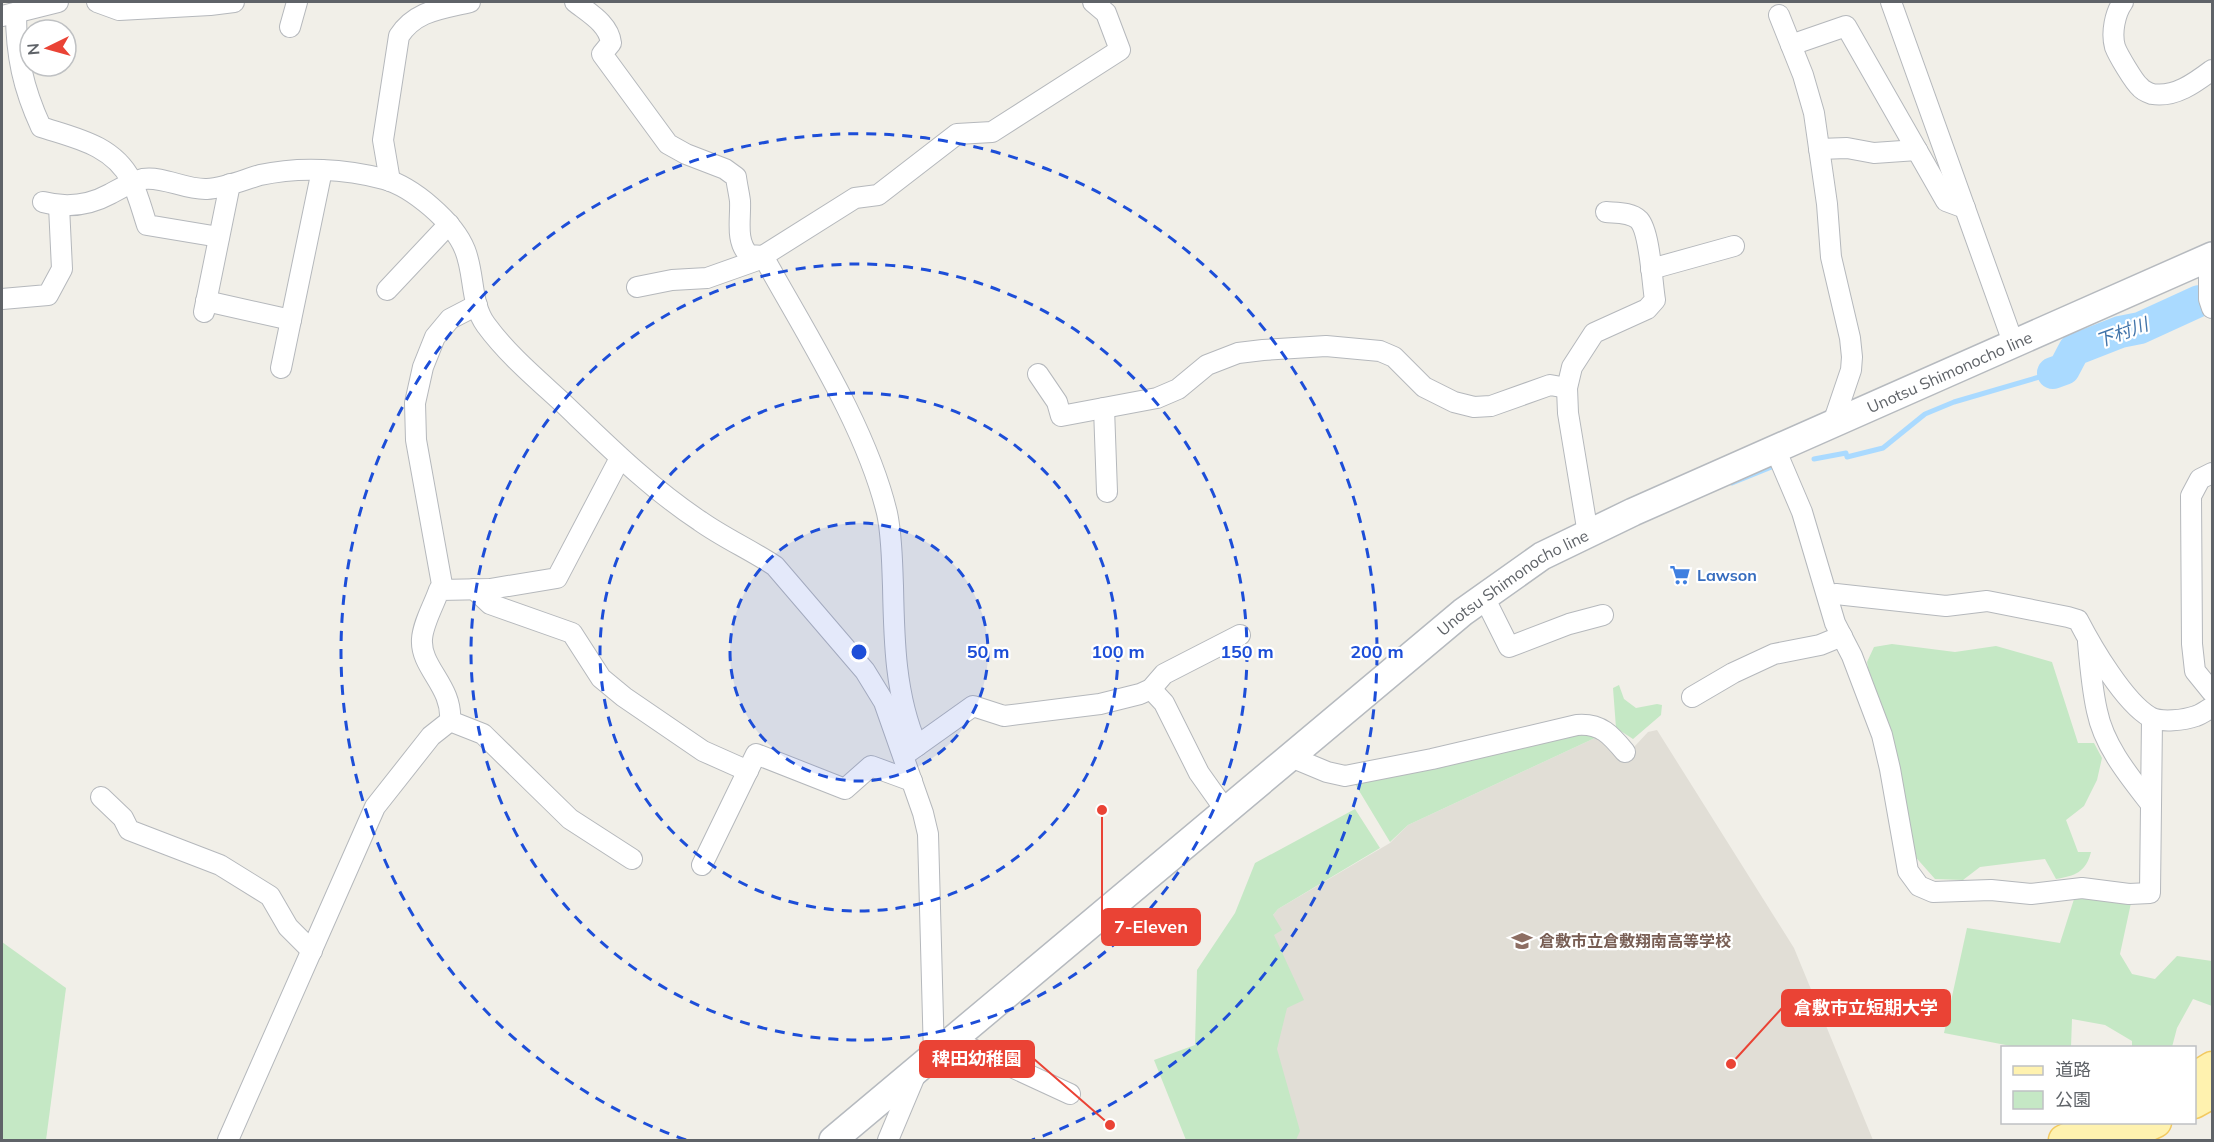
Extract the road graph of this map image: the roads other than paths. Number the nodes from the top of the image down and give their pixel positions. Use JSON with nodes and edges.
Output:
{"nodes":[{"id":1,"x":58,"y":2,"type":"edge"},
{"id":2,"x":97,"y":2,"type":"edge"},
{"id":3,"x":234,"y":2,"type":"edge"},
{"id":4,"x":297,"y":2,"type":"edge"},
{"id":5,"x":470,"y":2,"type":"edge"},
{"id":6,"x":575,"y":2,"type":"edge"},
{"id":7,"x":1093,"y":2,"type":"edge"},
{"id":8,"x":1891,"y":2,"type":"edge"},
{"id":9,"x":2123,"y":2,"type":"edge"},
{"id":10,"x":411,"y":11,"type":"edge"},
{"id":11,"x":9,"y":15,"type":"edge"},
{"id":12,"x":1779,"y":15,"type":"dead end"},
{"id":13,"x":290,"y":27,"type":"dead end"},
{"id":14,"x":1791,"y":45,"type":"junction"},
{"id":15,"x":2212,"y":70,"type":"edge"},
{"id":16,"x":1819,"y":149,"type":"junction"},
{"id":17,"x":1917,"y":150,"type":"junction"},
{"id":18,"x":322,"y":170,"type":"junction"},
{"id":19,"x":390,"y":181,"type":"junction"},
{"id":20,"x":132,"y":182,"type":"junction"},
{"id":21,"x":230,"y":184,"type":"junction"},
{"id":22,"x":1965,"y":208,"type":"junction"},
{"id":23,"x":1606,"y":212,"type":"dead end"},
{"id":24,"x":449,"y":224,"type":"junction"},
{"id":25,"x":219,"y":237,"type":"junction"},
{"id":26,"x":1734,"y":246,"type":"dead end"},
{"id":27,"x":763,"y":256,"type":"junction"},
{"id":28,"x":2211,"y":257,"type":"edge"},
{"id":29,"x":1651,"y":269,"type":"junction"},
{"id":30,"x":637,"y":287,"type":"dead end"},
{"id":31,"x":387,"y":290,"type":"dead end"},
{"id":32,"x":2,"y":299,"type":"edge"},
{"id":33,"x":477,"y":305,"type":"junction"},
{"id":34,"x":2212,"y":308,"type":"edge"},
{"id":35,"x":291,"y":320,"type":"junction"},
{"id":36,"x":2014,"y":345,"type":"junction"},
{"id":37,"x":281,"y":368,"type":"dead end"},
{"id":38,"x":1038,"y":374,"type":"dead end"},
{"id":39,"x":1567,"y":388,"type":"junction"},
{"id":40,"x":1104,"y":408,"type":"junction"},
{"id":41,"x":1832,"y":426,"type":"junction"},
{"id":42,"x":1776,"y":451,"type":"junction"},
{"id":43,"x":620,"y":458,"type":"junction"},
{"id":44,"x":2212,"y":473,"type":"edge"},
{"id":45,"x":1107,"y":492,"type":"dead end"},
{"id":46,"x":1588,"y":534,"type":"junction"},
{"id":47,"x":474,"y":589,"type":"junction"},
{"id":48,"x":443,"y":590,"type":"junction"},
{"id":49,"x":1828,"y":596,"type":"junction"},
{"id":50,"x":1484,"y":597,"type":"junction"},
{"id":51,"x":1603,"y":615,"type":"dead end"},
{"id":52,"x":1240,"y":635,"type":"dead end"},
{"id":53,"x":1842,"y":636,"type":"junction"},
{"id":54,"x":2087,"y":636,"type":"junction"},
{"id":55,"x":1151,"y":689,"type":"junction"},
{"id":56,"x":2212,"y":692,"type":"edge"},
{"id":57,"x":1692,"y":698,"type":"dead end"},
{"id":58,"x":2212,"y":707,"type":"edge"},
{"id":59,"x":2152,"y":718,"type":"junction"},
{"id":60,"x":450,"y":721,"type":"junction"},
{"id":61,"x":910,"y":751,"type":"junction"},
{"id":62,"x":1625,"y":752,"type":"dead end"},
{"id":63,"x":1291,"y":757,"type":"junction"},
{"id":64,"x":748,"y":771,"type":"junction"},
{"id":65,"x":912,"y":780,"type":"junction"},
{"id":66,"x":101,"y":796,"type":"dead end"},
{"id":67,"x":2150,"y":803,"type":"junction"},
{"id":68,"x":1226,"y":811,"type":"junction"},
{"id":69,"x":632,"y":859,"type":"dead end"},
{"id":70,"x":702,"y":865,"type":"dead end"},
{"id":71,"x":312,"y":951,"type":"junction"},
{"id":72,"x":935,"y":1055,"type":"junction"},
{"id":73,"x":2212,"y":1067,"type":"edge"},
{"id":74,"x":2196,"y":1077,"type":"edge"},
{"id":75,"x":2212,"y":1093,"type":"edge"},
{"id":76,"x":1070,"y":1094,"type":"dead end"},
{"id":77,"x":2196,"y":1102,"type":"edge"},
{"id":78,"x":2100,"y":1124,"type":"edge"},
{"id":79,"x":2152,"y":1124,"type":"edge"},
{"id":80,"x":228,"y":1140,"type":"edge"},
{"id":81,"x":833,"y":1140,"type":"edge"},
{"id":82,"x":888,"y":1140,"type":"edge"},
{"id":83,"x":2064,"y":1140,"type":"edge"},
{"id":84,"x":2118,"y":1140,"type":"edge"}],
"edges":[{"from":1,"to":11,"type":"street"},
{"from":2,"to":3,"type":"street"},
{"from":4,"to":13,"type":"street"},
{"from":5,"to":10,"type":"street"},
{"from":6,"to":27,"type":"street"},
{"from":7,"to":27,"type":"street"},
{"from":8,"to":22,"type":"street"},
{"from":9,"to":15,"type":"street"},
{"from":10,"to":19,"type":"street"},
{"from":11,"to":20,"type":"street"},
{"from":12,"to":14,"type":"street"},
{"from":14,"to":16,"type":"street"},
{"from":14,"to":17,"type":"street"},
{"from":16,"to":17,"type":"street"},
{"from":16,"to":41,"type":"street"},
{"from":17,"to":22,"type":"street"},
{"from":18,"to":19,"type":"street"},
{"from":18,"to":21,"type":"street"},
{"from":18,"to":35,"type":"street"},
{"from":19,"to":24,"type":"street"},
{"from":20,"to":21,"type":"street"},
{"from":20,"to":25,"type":"street"},
{"from":20,"to":32,"type":"street"},
{"from":21,"to":25,"type":"street"},
{"from":22,"to":36,"type":"street"},
{"from":23,"to":29,"type":"street"},
{"from":24,"to":31,"type":"street"},
{"from":24,"to":33,"type":"street"},
{"from":25,"to":35,"type":"street"},
{"from":26,"to":29,"type":"street"},
{"from":27,"to":30,"type":"street"},
{"from":27,"to":61,"type":"street"},
{"from":28,"to":34,"type":"street"},
{"from":28,"to":36,"type":"main road","name":"Unotsu Shimonocho line"},
{"from":29,"to":39,"type":"street"},
{"from":33,"to":43,"type":"street"},
{"from":33,"to":48,"type":"street"},
{"from":35,"to":37,"type":"street"},
{"from":36,"to":41,"type":"main road","name":"Unotsu Shimonocho line"},
{"from":38,"to":40,"type":"street"},
{"from":39,"to":40,"type":"street"},
{"from":39,"to":46,"type":"street"},
{"from":40,"to":45,"type":"street"},
{"from":41,"to":42,"type":"main road","name":"Unotsu Shimonocho line"},
{"from":42,"to":46,"type":"main road","name":"Unotsu Shimonocho line"},
{"from":42,"to":49,"type":"street"},
{"from":43,"to":47,"type":"street"},
{"from":43,"to":61,"type":"street"},
{"from":44,"to":56,"type":"street"},
{"from":46,"to":50,"type":"main road","name":"Unotsu Shimonocho line"},
{"from":47,"to":48,"type":"street"},
{"from":47,"to":64,"type":"street"},
{"from":48,"to":60,"type":"street"},
{"from":49,"to":53,"type":"street"},
{"from":49,"to":54,"type":"street"},
{"from":50,"to":51,"type":"street"},
{"from":50,"to":63,"type":"main road","name":"Unotsu Shimonocho line"},
{"from":52,"to":55,"type":"street"},
{"from":53,"to":57,"type":"street"},
{"from":53,"to":67,"type":"street"},
{"from":54,"to":59,"type":"street"},
{"from":54,"to":67,"type":"street"},
{"from":55,"to":61,"type":"street"},
{"from":55,"to":68,"type":"street"},
{"from":58,"to":59,"type":"street"},
{"from":59,"to":67,"type":"street"},
{"from":60,"to":69,"type":"street"},
{"from":60,"to":71,"type":"street"},
{"from":61,"to":65,"type":"street"},
{"from":62,"to":63,"type":"street"},
{"from":63,"to":68,"type":"main road","name":"Unotsu Shimonocho line"},
{"from":64,"to":65,"type":"street"},
{"from":64,"to":70,"type":"street"},
{"from":65,"to":72,"type":"street"},
{"from":66,"to":71,"type":"street"},
{"from":68,"to":72,"type":"main road","name":"Unotsu Shimonocho line"},
{"from":71,"to":80,"type":"street"},
{"from":72,"to":76,"type":"street"},
{"from":72,"to":81,"type":"main road","name":"Unotsu Shimonocho line"},
{"from":72,"to":82,"type":"street"},
{"from":73,"to":74,"type":"main road"},
{"from":75,"to":77,"type":"main road"},
{"from":78,"to":83,"type":"main road"},
{"from":79,"to":84,"type":"main road"}]}
